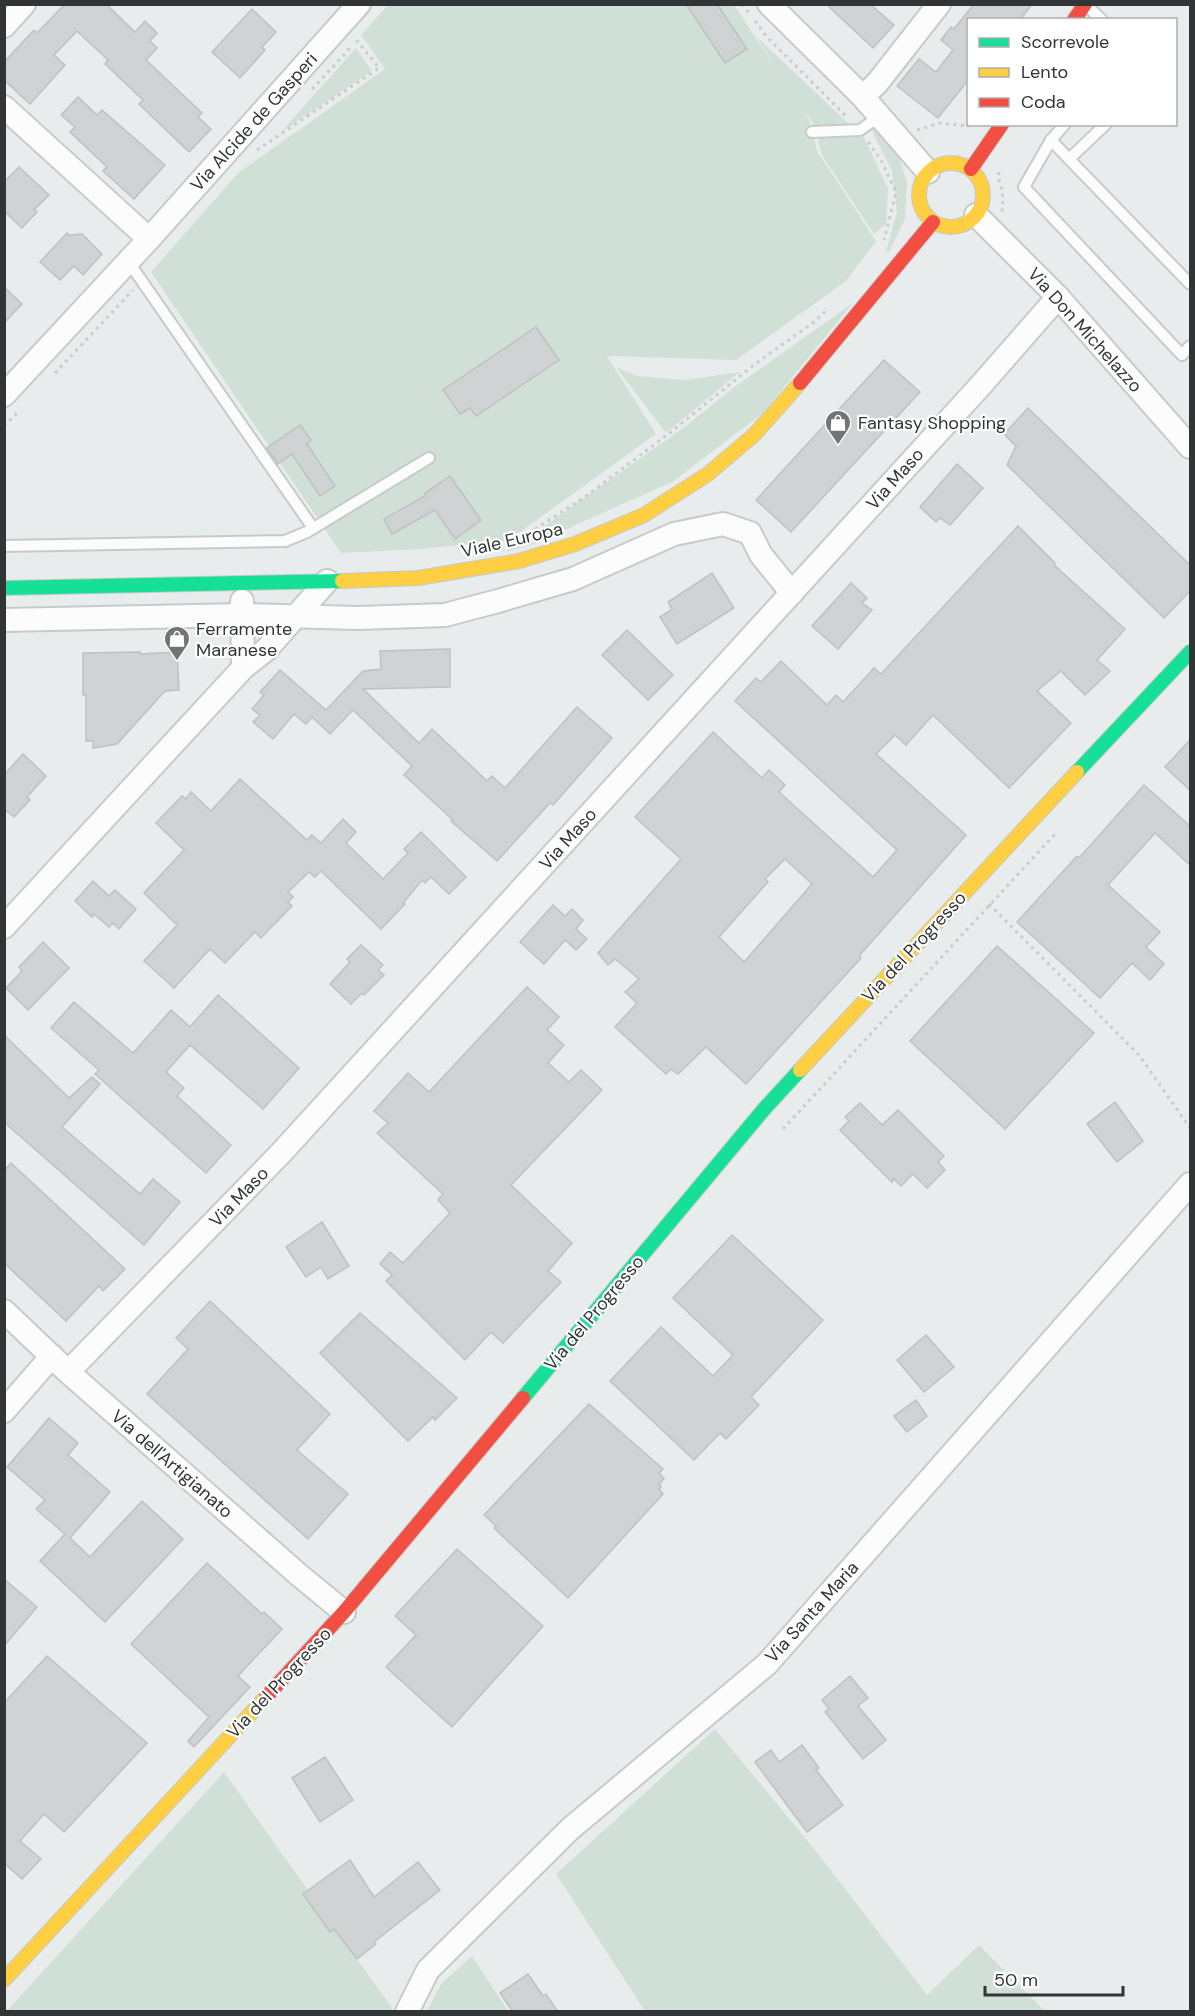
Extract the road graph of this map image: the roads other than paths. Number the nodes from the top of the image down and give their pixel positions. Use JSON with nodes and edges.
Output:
{"nodes":[{"id":1,"x":24,"y":4,"type":"edge"},
{"id":2,"x":359,"y":4,"type":"edge"},
{"id":3,"x":769,"y":4,"type":"edge"},
{"id":4,"x":939,"y":4,"type":"edge"},
{"id":5,"x":1085,"y":4,"type":"edge"},
{"id":6,"x":1075,"y":18,"type":"edge"},
{"id":7,"x":1100,"y":18,"type":"edge"},
{"id":8,"x":4,"y":26,"type":"edge"},
{"id":9,"x":863,"y":97,"type":"junction"},
{"id":10,"x":4,"y":107,"type":"edge"},
{"id":11,"x":880,"y":116,"type":"junction"},
{"id":12,"x":1001,"y":126,"type":"edge"},
{"id":13,"x":1063,"y":126,"type":"edge"},
{"id":14,"x":1104,"y":126,"type":"edge"},
{"id":15,"x":812,"y":132,"type":"dead end"},
{"id":16,"x":1051,"y":140,"type":"junction"},
{"id":17,"x":1069,"y":159,"type":"junction"},
{"id":18,"x":971,"y":170,"type":"junction"},
{"id":19,"x":928,"y":172,"type":"junction"},
{"id":20,"x":976,"y":215,"type":"junction"},
{"id":21,"x":933,"y":222,"type":"junction"},
{"id":22,"x":149,"y":238,"type":"junction"},
{"id":23,"x":128,"y":261,"type":"junction"},
{"id":24,"x":1191,"y":285,"type":"edge"},
{"id":25,"x":1058,"y":297,"type":"junction"},
{"id":26,"x":1191,"y":346,"type":"edge"},
{"id":27,"x":4,"y":395,"type":"edge"},
{"id":28,"x":1191,"y":447,"type":"edge"},
{"id":29,"x":429,"y":458,"type":"dead end"},
{"id":30,"x":314,"y":528,"type":"junction"},
{"id":31,"x":4,"y":546,"type":"edge"},
{"id":32,"x":327,"y":581,"type":"junction"},
{"id":33,"x":241,"y":584,"type":"junction"},
{"id":34,"x":4,"y":588,"type":"edge"},
{"id":35,"x":792,"y":593,"type":"junction"},
{"id":36,"x":243,"y":615,"type":"junction"},
{"id":37,"x":295,"y":616,"type":"junction"},
{"id":38,"x":4,"y":620,"type":"edge"},
{"id":39,"x":1191,"y":652,"type":"edge"},
{"id":40,"x":243,"y":668,"type":"junction"},
{"id":41,"x":4,"y":927,"type":"edge"},
{"id":42,"x":1191,"y":1184,"type":"edge"},
{"id":43,"x":4,"y":1311,"type":"edge"},
{"id":44,"x":52,"y":1356,"type":"junction"},
{"id":45,"x":68,"y":1372,"type":"junction"},
{"id":46,"x":4,"y":1411,"type":"edge"},
{"id":47,"x":344,"y":1612,"type":"junction"},
{"id":48,"x":4,"y":1980,"type":"edge"},
{"id":49,"x":407,"y":2012,"type":"edge"}],
"edges":[{"from":1,"to":8,"type":"street"},
{"from":2,"to":22,"type":"street","name":"Via Alcide de Gasperi"},
{"from":3,"to":9,"type":"street"},
{"from":4,"to":9,"type":"street"},
{"from":5,"to":6,"type":"street"},
{"from":5,"to":7,"type":"lane"},
{"from":9,"to":11,"type":"street"},
{"from":10,"to":22,"type":"street"},
{"from":11,"to":15,"type":"lane"},
{"from":11,"to":19,"type":"street"},
{"from":12,"to":18,"type":"street"},
{"from":13,"to":16,"type":"lane"},
{"from":14,"to":17,"type":"lane"},
{"from":16,"to":17,"type":"lane"},
{"from":16,"to":26,"type":"lane"},
{"from":17,"to":24,"type":"lane"},
{"from":18,"to":19,"type":"street"},
{"from":18,"to":20,"type":"street"},
{"from":19,"to":21,"type":"street"},
{"from":20,"to":21,"type":"street"},
{"from":20,"to":25,"type":"street","name":"Via Don Michelazzo"},
{"from":21,"to":32,"type":"street","name":"Viale Europa"},
{"from":22,"to":23,"type":"street","name":"Via Alcide de Gasperi"},
{"from":23,"to":27,"type":"street","name":"Via Alcide de Gasperi"},
{"from":23,"to":30,"type":"lane"},
{"from":25,"to":28,"type":"street","name":"Via Don Michelazzo"},
{"from":25,"to":35,"type":"street","name":"Via Maso"},
{"from":29,"to":30,"type":"lane"},
{"from":30,"to":31,"type":"lane"},
{"from":32,"to":33,"type":"street","name":"Viale Europa"},
{"from":32,"to":37,"type":"street"},
{"from":33,"to":34,"type":"street","name":"Viale Europa"},
{"from":33,"to":36,"type":"street"},
{"from":35,"to":37,"type":"street"},
{"from":35,"to":45,"type":"street","name":"Via Maso"},
{"from":36,"to":37,"type":"street"},
{"from":36,"to":38,"type":"street"},
{"from":36,"to":40,"type":"street"},
{"from":37,"to":40,"type":"street"},
{"from":39,"to":47,"type":"street","name":"Via del Progresso"},
{"from":40,"to":41,"type":"street"},
{"from":42,"to":49,"type":"street","name":"Via Santa Maria"},
{"from":43,"to":44,"type":"street","name":"Via dell'Artigianato"},
{"from":44,"to":45,"type":"street","name":"Via dell'Artigianato"},
{"from":44,"to":46,"type":"street"},
{"from":45,"to":47,"type":"street","name":"Via dell'Artigianato"},
{"from":47,"to":48,"type":"street","name":"Via del Progresso"}]}
